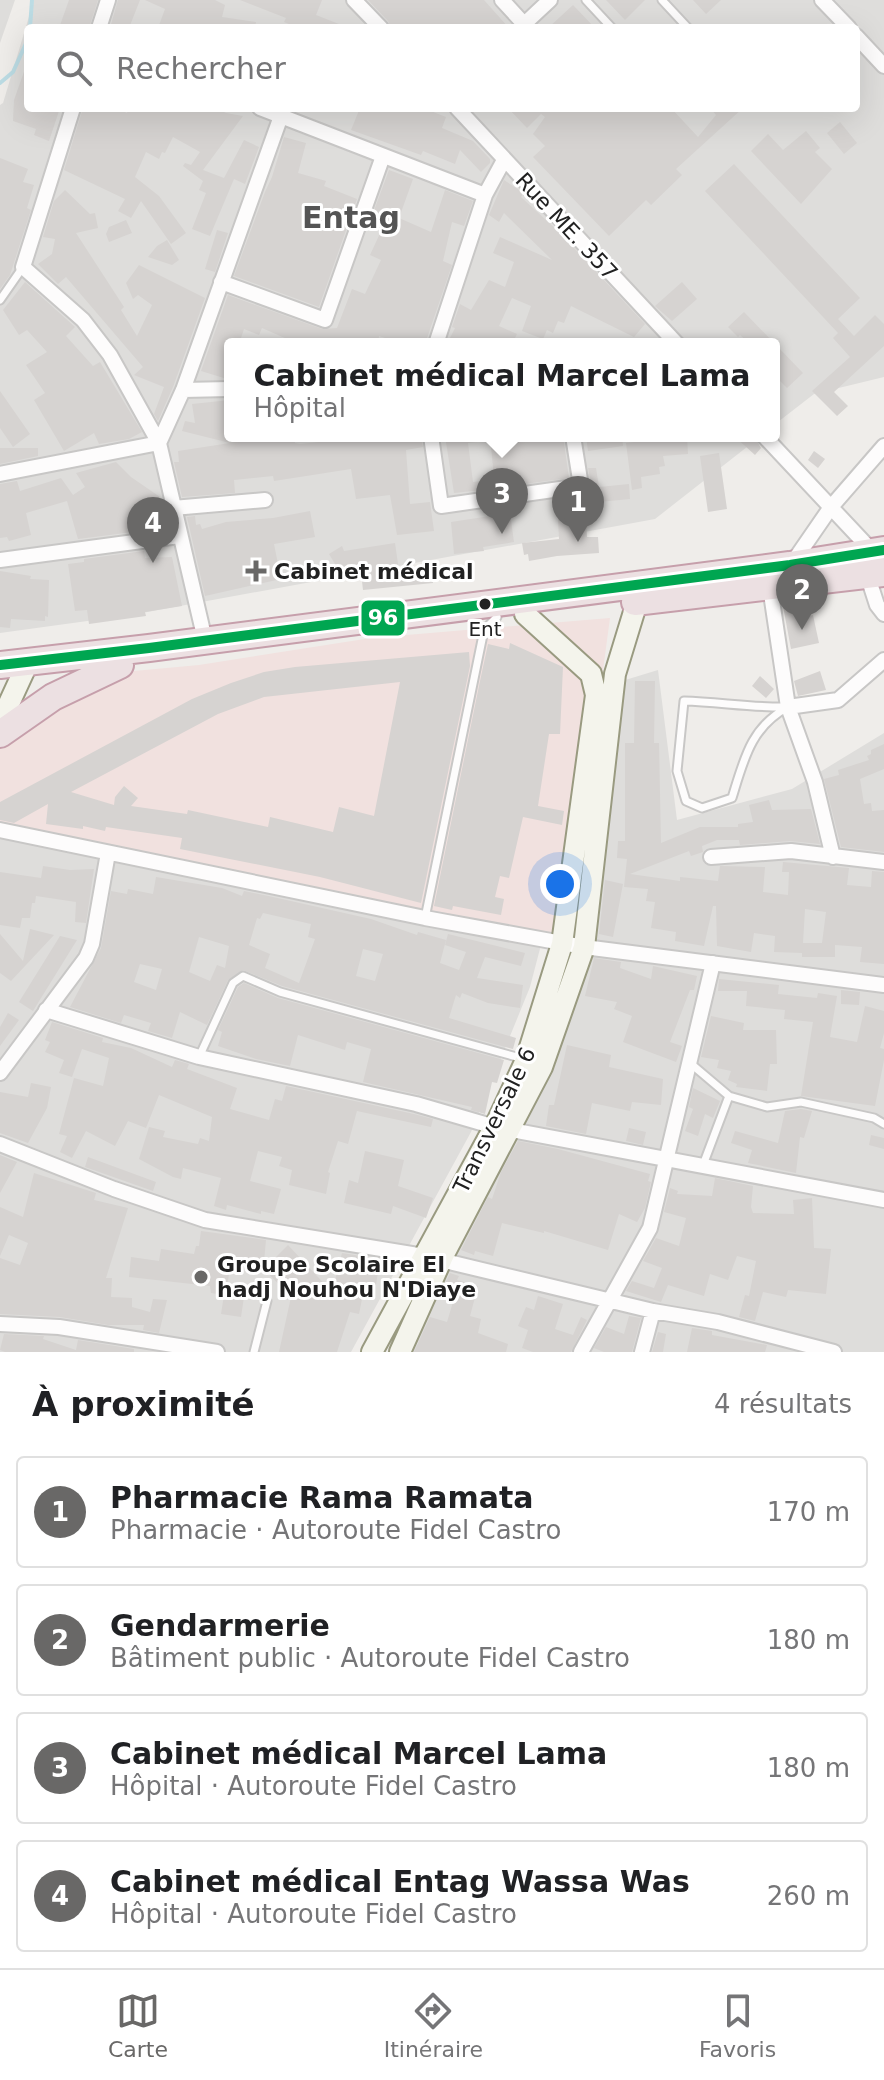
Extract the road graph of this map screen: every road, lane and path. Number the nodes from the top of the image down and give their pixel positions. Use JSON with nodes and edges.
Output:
{"nodes":[{"id":1,"x":108,"y":0,"type":"edge"},
{"id":2,"x":354,"y":0,"type":"edge"},
{"id":3,"x":502,"y":0,"type":"edge"},
{"id":4,"x":550,"y":0,"type":"edge"},
{"id":5,"x":586,"y":0,"type":"edge"},
{"id":6,"x":662,"y":0,"type":"edge"},
{"id":7,"x":822,"y":0,"type":"edge"},
{"id":8,"x":100,"y":24,"type":"edge"},
{"id":9,"x":377,"y":24,"type":"edge"},
{"id":10,"x":520,"y":24,"type":"edge"},
{"id":11,"x":524,"y":24,"type":"edge"},
{"id":12,"x":608,"y":24,"type":"edge"},
{"id":13,"x":684,"y":24,"type":"edge"},
{"id":14,"x":845,"y":24,"type":"edge"},
{"id":15,"x":860,"y":40,"type":"edge"},
{"id":16,"x":884,"y":66,"type":"edge"},
{"id":17,"x":72,"y":112,"type":"edge"},
{"id":18,"x":270,"y":112,"type":"edge"},
{"id":19,"x":461,"y":112,"type":"edge"},
{"id":20,"x":281,"y":116,"type":"junction"},
{"id":21,"x":383,"y":156,"type":"junction"},
{"id":22,"x":504,"y":160,"type":"junction"},
{"id":23,"x":485,"y":195,"type":"junction"},
{"id":24,"x":23,"y":267,"type":"junction"},
{"id":25,"x":221,"y":282,"type":"junction"},
{"id":26,"x":0,"y":300,"type":"edge"},
{"id":27,"x":438,"y":338,"type":"edge"},
{"id":28,"x":671,"y":338,"type":"edge"},
{"id":29,"x":224,"y":389,"type":"edge"},
{"id":30,"x":183,"y":390,"type":"junction"},
{"id":31,"x":432,"y":442,"type":"edge"},
{"id":32,"x":574,"y":442,"type":"edge"},
{"id":33,"x":770,"y":442,"type":"edge"},
{"id":34,"x":159,"y":443,"type":"junction"},
{"id":35,"x":884,"y":446,"type":"edge"},
{"id":36,"x":0,"y":474,"type":"edge"},
{"id":37,"x":265,"y":500,"type":"dead end"},
{"id":38,"x":831,"y":507,"type":"junction"},
{"id":39,"x":173,"y":508,"type":"junction"},
{"id":40,"x":179,"y":536,"type":"junction"},
{"id":41,"x":0,"y":560,"type":"edge"},
{"id":42,"x":877,"y":562,"type":"edge"},
{"id":43,"x":790,"y":565,"type":"junction"},
{"id":44,"x":770,"y":587,"type":"junction"},
{"id":45,"x":636,"y":593,"type":"junction"},
{"id":46,"x":525,"y":614,"type":"junction"},
{"id":47,"x":884,"y":614,"type":"edge"},
{"id":48,"x":497,"y":617,"type":"junction"},
{"id":49,"x":205,"y":640,"type":"junction"},
{"id":50,"x":884,"y":660,"type":"edge"},
{"id":51,"x":120,"y":665,"type":"junction"},
{"id":52,"x":12,"y":671,"type":"edge"},
{"id":53,"x":788,"y":707,"type":"junction"},
{"id":54,"x":0,"y":723,"type":"edge"},
{"id":55,"x":0,"y":734,"type":"edge"},
{"id":56,"x":0,"y":830,"type":"edge"},
{"id":57,"x":108,"y":853,"type":"junction"},
{"id":58,"x":711,"y":857,"type":"dead end"},
{"id":59,"x":833,"y":857,"type":"junction"},
{"id":60,"x":884,"y":862,"type":"edge"},
{"id":61,"x":425,"y":918,"type":"junction"},
{"id":62,"x":562,"y":944,"type":"junction"},
{"id":63,"x":584,"y":947,"type":"junction"},
{"id":64,"x":713,"y":963,"type":"junction"},
{"id":65,"x":884,"y":985,"type":"edge"},
{"id":66,"x":46,"y":1010,"type":"junction"},
{"id":67,"x":199,"y":1057,"type":"junction"},
{"id":68,"x":526,"y":1060,"type":"junction"},
{"id":69,"x":690,"y":1063,"type":"junction"},
{"id":70,"x":0,"y":1073,"type":"edge"},
{"id":71,"x":729,"y":1096,"type":"junction"},
{"id":72,"x":884,"y":1124,"type":"edge"},
{"id":73,"x":503,"y":1129,"type":"junction"},
{"id":74,"x":0,"y":1144,"type":"edge"},
{"id":75,"x":668,"y":1159,"type":"junction"},
{"id":76,"x":703,"y":1166,"type":"junction"},
{"id":77,"x":884,"y":1200,"type":"edge"},
{"id":78,"x":432,"y":1258,"type":"junction"},
{"id":79,"x":609,"y":1299,"type":"junction"},
{"id":80,"x":267,"y":1301,"type":"dead end"},
{"id":81,"x":653,"y":1311,"type":"junction"},
{"id":82,"x":0,"y":1324,"type":"edge"},
{"id":83,"x":217,"y":1352,"type":"edge"},
{"id":84,"x":254,"y":1352,"type":"edge"},
{"id":85,"x":372,"y":1352,"type":"edge"},
{"id":86,"x":400,"y":1352,"type":"edge"},
{"id":87,"x":581,"y":1352,"type":"edge"},
{"id":88,"x":642,"y":1352,"type":"edge"},
{"id":89,"x":834,"y":1352,"type":"edge"}],
"edges":[{"from":1,"to":8,"type":"street"},
{"from":2,"to":9,"type":"street"},
{"from":3,"to":10,"type":"street"},
{"from":4,"to":11,"type":"street"},
{"from":5,"to":12,"type":"lane"},
{"from":6,"to":13,"type":"lane"},
{"from":7,"to":14,"type":"street"},
{"from":15,"to":16,"type":"street"},
{"from":17,"to":24,"type":"street"},
{"from":18,"to":20,"type":"street"},
{"from":19,"to":22,"type":"street","name":"Rue ME. 357"},
{"from":20,"to":21,"type":"street"},
{"from":20,"to":25,"type":"street"},
{"from":21,"to":23,"type":"street"},
{"from":21,"to":25,"type":"street"},
{"from":22,"to":23,"type":"street"},
{"from":22,"to":28,"type":"street","name":"Rue ME. 357"},
{"from":23,"to":27,"type":"street"},
{"from":24,"to":26,"type":"lane"},
{"from":24,"to":34,"type":"street"},
{"from":25,"to":30,"type":"street"},
{"from":29,"to":30,"type":"street"},
{"from":30,"to":34,"type":"street"},
{"from":31,"to":32,"type":"street"},
{"from":33,"to":38,"type":"street"},
{"from":34,"to":36,"type":"street"},
{"from":34,"to":39,"type":"street"},
{"from":35,"to":38,"type":"street"},
{"from":37,"to":39,"type":"street"},
{"from":38,"to":42,"type":"street"},
{"from":38,"to":43,"type":"street"},
{"from":39,"to":40,"type":"street"},
{"from":40,"to":41,"type":"street"},
{"from":40,"to":49,"type":"street"},
{"from":42,"to":43,"type":"highway"},
{"from":42,"to":44,"type":"highway"},
{"from":42,"to":47,"type":"street"},
{"from":43,"to":45,"type":"highway"},
{"from":44,"to":45,"type":"highway"},
{"from":44,"to":53,"type":"street"},
{"from":45,"to":46,"type":"highway"},
{"from":45,"to":49,"type":"highway"},
{"from":45,"to":63,"type":"main road","name":"Transversale 6"},
{"from":46,"to":48,"type":"highway"},
{"from":46,"to":62,"type":"main road","name":"Transversale 6"},
{"from":48,"to":51,"type":"highway"},
{"from":48,"to":61,"type":"lane"},
{"from":49,"to":52,"type":"highway"},
{"from":50,"to":53,"type":"street"},
{"from":51,"to":52,"type":"highway"},
{"from":51,"to":55,"type":"highway"},
{"from":52,"to":54,"type":"main road"},
{"from":53,"to":53,"type":"lane"},
{"from":53,"to":59,"type":"street"},
{"from":56,"to":57,"type":"street"},
{"from":57,"to":61,"type":"street"},
{"from":57,"to":66,"type":"street"},
{"from":58,"to":59,"type":"street"},
{"from":59,"to":60,"type":"street"},
{"from":61,"to":62,"type":"street"},
{"from":62,"to":63,"type":"street"},
{"from":62,"to":68,"type":"main road","name":"Transversale 6"},
{"from":63,"to":64,"type":"street"},
{"from":63,"to":73,"type":"main road","name":"Transversale 6"},
{"from":64,"to":65,"type":"street"},
{"from":64,"to":69,"type":"street"},
{"from":66,"to":67,"type":"street"},
{"from":66,"to":70,"type":"street"},
{"from":67,"to":68,"type":"lane"},
{"from":67,"to":73,"type":"street"},
{"from":68,"to":73,"type":"main road","name":"Transversale 6"},
{"from":69,"to":71,"type":"lane"},
{"from":69,"to":75,"type":"street"},
{"from":71,"to":72,"type":"lane"},
{"from":71,"to":76,"type":"lane"},
{"from":73,"to":75,"type":"street"},
{"from":73,"to":78,"type":"main road","name":"Transversale 6"},
{"from":74,"to":78,"type":"street"},
{"from":75,"to":76,"type":"street"},
{"from":75,"to":79,"type":"street"},
{"from":76,"to":77,"type":"street"},
{"from":78,"to":79,"type":"street"},
{"from":78,"to":85,"type":"main road","name":"Transversale 6"},
{"from":78,"to":86,"type":"main road","name":"Transversale 6"},
{"from":79,"to":81,"type":"street"},
{"from":79,"to":87,"type":"street"},
{"from":80,"to":84,"type":"lane"},
{"from":81,"to":88,"type":"street"},
{"from":81,"to":89,"type":"street"},
{"from":82,"to":83,"type":"street"}]}
